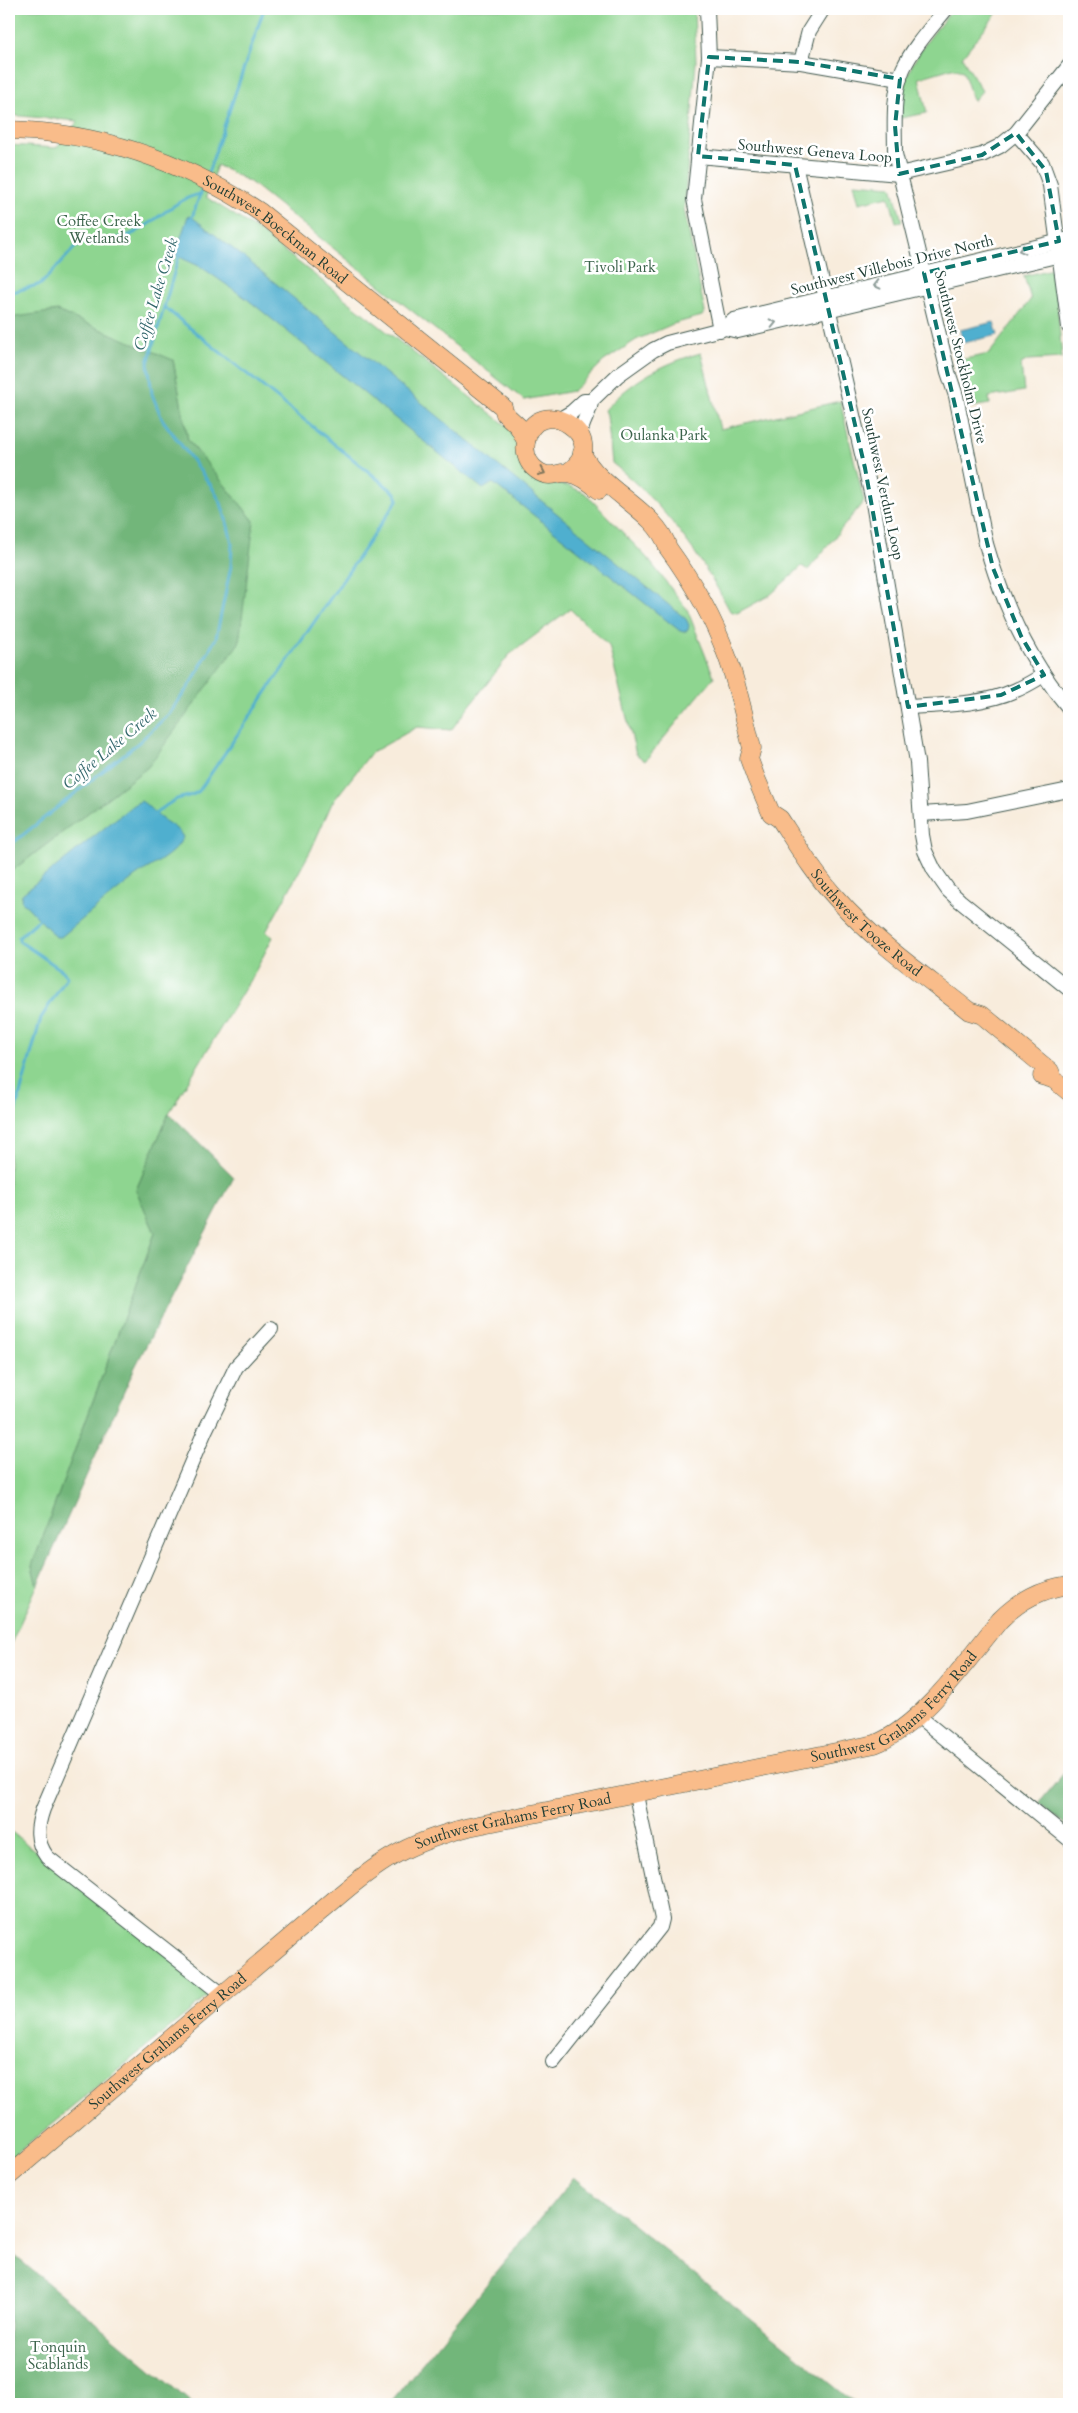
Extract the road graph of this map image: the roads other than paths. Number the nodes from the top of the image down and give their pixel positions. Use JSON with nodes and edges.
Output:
{"nodes":[{"id":1,"x":707,"y":9,"type":"edge"},
{"id":2,"x":823,"y":9,"type":"edge"},
{"id":3,"x":946,"y":9,"type":"edge"},
{"id":4,"x":708,"y":57,"type":"junction"},
{"id":5,"x":801,"y":62,"type":"junction"},
{"id":6,"x":1069,"y":66,"type":"edge"},
{"id":7,"x":900,"y":79,"type":"junction"},
{"id":8,"x":9,"y":130,"type":"edge"},
{"id":9,"x":1016,"y":133,"type":"junction"},
{"id":10,"x":698,"y":156,"type":"junction"},
{"id":11,"x":795,"y":165,"type":"junction"},
{"id":12,"x":899,"y":174,"type":"junction"},
{"id":13,"x":1065,"y":247,"type":"edge"},
{"id":14,"x":926,"y":280,"type":"junction"},
{"id":15,"x":826,"y":304,"type":"junction"},
{"id":16,"x":1069,"y":327,"type":"edge"},
{"id":17,"x":722,"y":329,"type":"junction"},
{"id":18,"x":591,"y":400,"type":"junction"},
{"id":19,"x":504,"y":407,"type":"junction"},
{"id":20,"x":560,"y":419,"type":"junction"},
{"id":21,"x":541,"y":421,"type":"junction"},
{"id":22,"x":580,"y":435,"type":"junction"},
{"id":23,"x":526,"y":441,"type":"junction"},
{"id":24,"x":582,"y":453,"type":"junction"},
{"id":25,"x":567,"y":472,"type":"junction"},
{"id":26,"x":668,"y":548,"type":"junction"},
{"id":27,"x":719,"y":637,"type":"joint"},
{"id":28,"x":1044,"y":675,"type":"junction"},
{"id":29,"x":908,"y":707,"type":"junction"},
{"id":30,"x":1069,"y":708,"type":"edge"},
{"id":31,"x":1069,"y":790,"type":"edge"},
{"id":32,"x":921,"y":814,"type":"junction"},
{"id":33,"x":1069,"y":989,"type":"edge"},
{"id":34,"x":1069,"y":1092,"type":"edge"},
{"id":35,"x":271,"y":1329,"type":"dead end"},
{"id":36,"x":1069,"y":1585,"type":"edge"},
{"id":37,"x":918,"y":1716,"type":"junction"},
{"id":38,"x":636,"y":1794,"type":"junction"},
{"id":39,"x":1069,"y":1839,"type":"edge"},
{"id":40,"x":222,"y":1995,"type":"junction"},
{"id":41,"x":553,"y":2062,"type":"dead end"},
{"id":42,"x":9,"y":2176,"type":"edge"}],
"edges":[{"from":1,"to":4,"type":"street"},
{"from":2,"to":5,"type":"street"},
{"from":3,"to":7,"type":"street","name":"Southwest Stockholm Drive"},
{"from":4,"to":5,"type":"street"},
{"from":4,"to":10,"type":"street"},
{"from":5,"to":7,"type":"street"},
{"from":6,"to":9,"type":"street","name":"Southwest Geneva Loop"},
{"from":7,"to":12,"type":"street","name":"Southwest Stockholm Drive"},
{"from":8,"to":19,"type":"main road","name":"Southwest Boeckman Road"},
{"from":9,"to":12,"type":"street","name":"Southwest Geneva Loop"},
{"from":9,"to":13,"type":"street"},
{"from":10,"to":11,"type":"street","name":"Southwest Geneva Loop"},
{"from":10,"to":17,"type":"street"},
{"from":11,"to":12,"type":"street","name":"Southwest Geneva Loop"},
{"from":11,"to":15,"type":"street","name":"Southwest Verdun Loop"},
{"from":12,"to":14,"type":"street","name":"Southwest Stockholm Drive"},
{"from":13,"to":14,"type":"street","name":"Southwest Villebois Drive North"},
{"from":13,"to":16,"type":"street"},
{"from":14,"to":15,"type":"street","name":"Southwest Villebois Drive North"},
{"from":14,"to":28,"type":"street","name":"Southwest Stockholm Drive"},
{"from":15,"to":17,"type":"street","name":"Southwest Villebois Drive North"},
{"from":15,"to":29,"type":"street","name":"Southwest Verdun Loop"},
{"from":17,"to":18,"type":"street","name":"Southwest Villebois Drive North"},
{"from":18,"to":20,"type":"street","name":"Southwest Villebois Drive North"},
{"from":18,"to":22,"type":"street","name":"Southwest Villebois Drive North"},
{"from":19,"to":21,"type":"main road","name":"Southwest Boeckman Road"},
{"from":19,"to":23,"type":"main road","name":"Southwest Boeckman Road"},
{"from":20,"to":21,"type":"main road","name":"Southwest Boeckman Road"},
{"from":20,"to":22,"type":"main road"},
{"from":21,"to":23,"type":"main road"},
{"from":22,"to":24,"type":"main road","name":"Southwest Boeckman Road"},
{"from":23,"to":25,"type":"main road","name":"Southwest Boeckman Road","one_way":true},
{"from":24,"to":25,"type":"main road"},
{"from":24,"to":26,"type":"main road","name":"Southwest Boeckman Road"},
{"from":25,"to":26,"type":"main road","name":"Southwest Boeckman Road"},
{"from":26,"to":27,"type":"main road","name":"Southwest Boeckman Road"},
{"from":27,"to":34,"type":"main road","name":"Southwest Tooze Road"},
{"from":28,"to":29,"type":"street"},
{"from":28,"to":30,"type":"street","name":"Southwest Stockholm Drive"},
{"from":29,"to":32,"type":"street","name":"Southwest Verdun Loop"},
{"from":31,"to":32,"type":"street"},
{"from":32,"to":33,"type":"street","name":"Southwest Verdun Loop"},
{"from":35,"to":40,"type":"street"},
{"from":36,"to":37,"type":"main road","name":"Southwest Grahams Ferry Road"},
{"from":37,"to":38,"type":"main road","name":"Southwest Grahams Ferry Road"},
{"from":37,"to":39,"type":"street"},
{"from":38,"to":40,"type":"main road","name":"Southwest Grahams Ferry Road"},
{"from":38,"to":41,"type":"street"},
{"from":40,"to":42,"type":"main road","name":"Southwest Grahams Ferry Road"}]}
